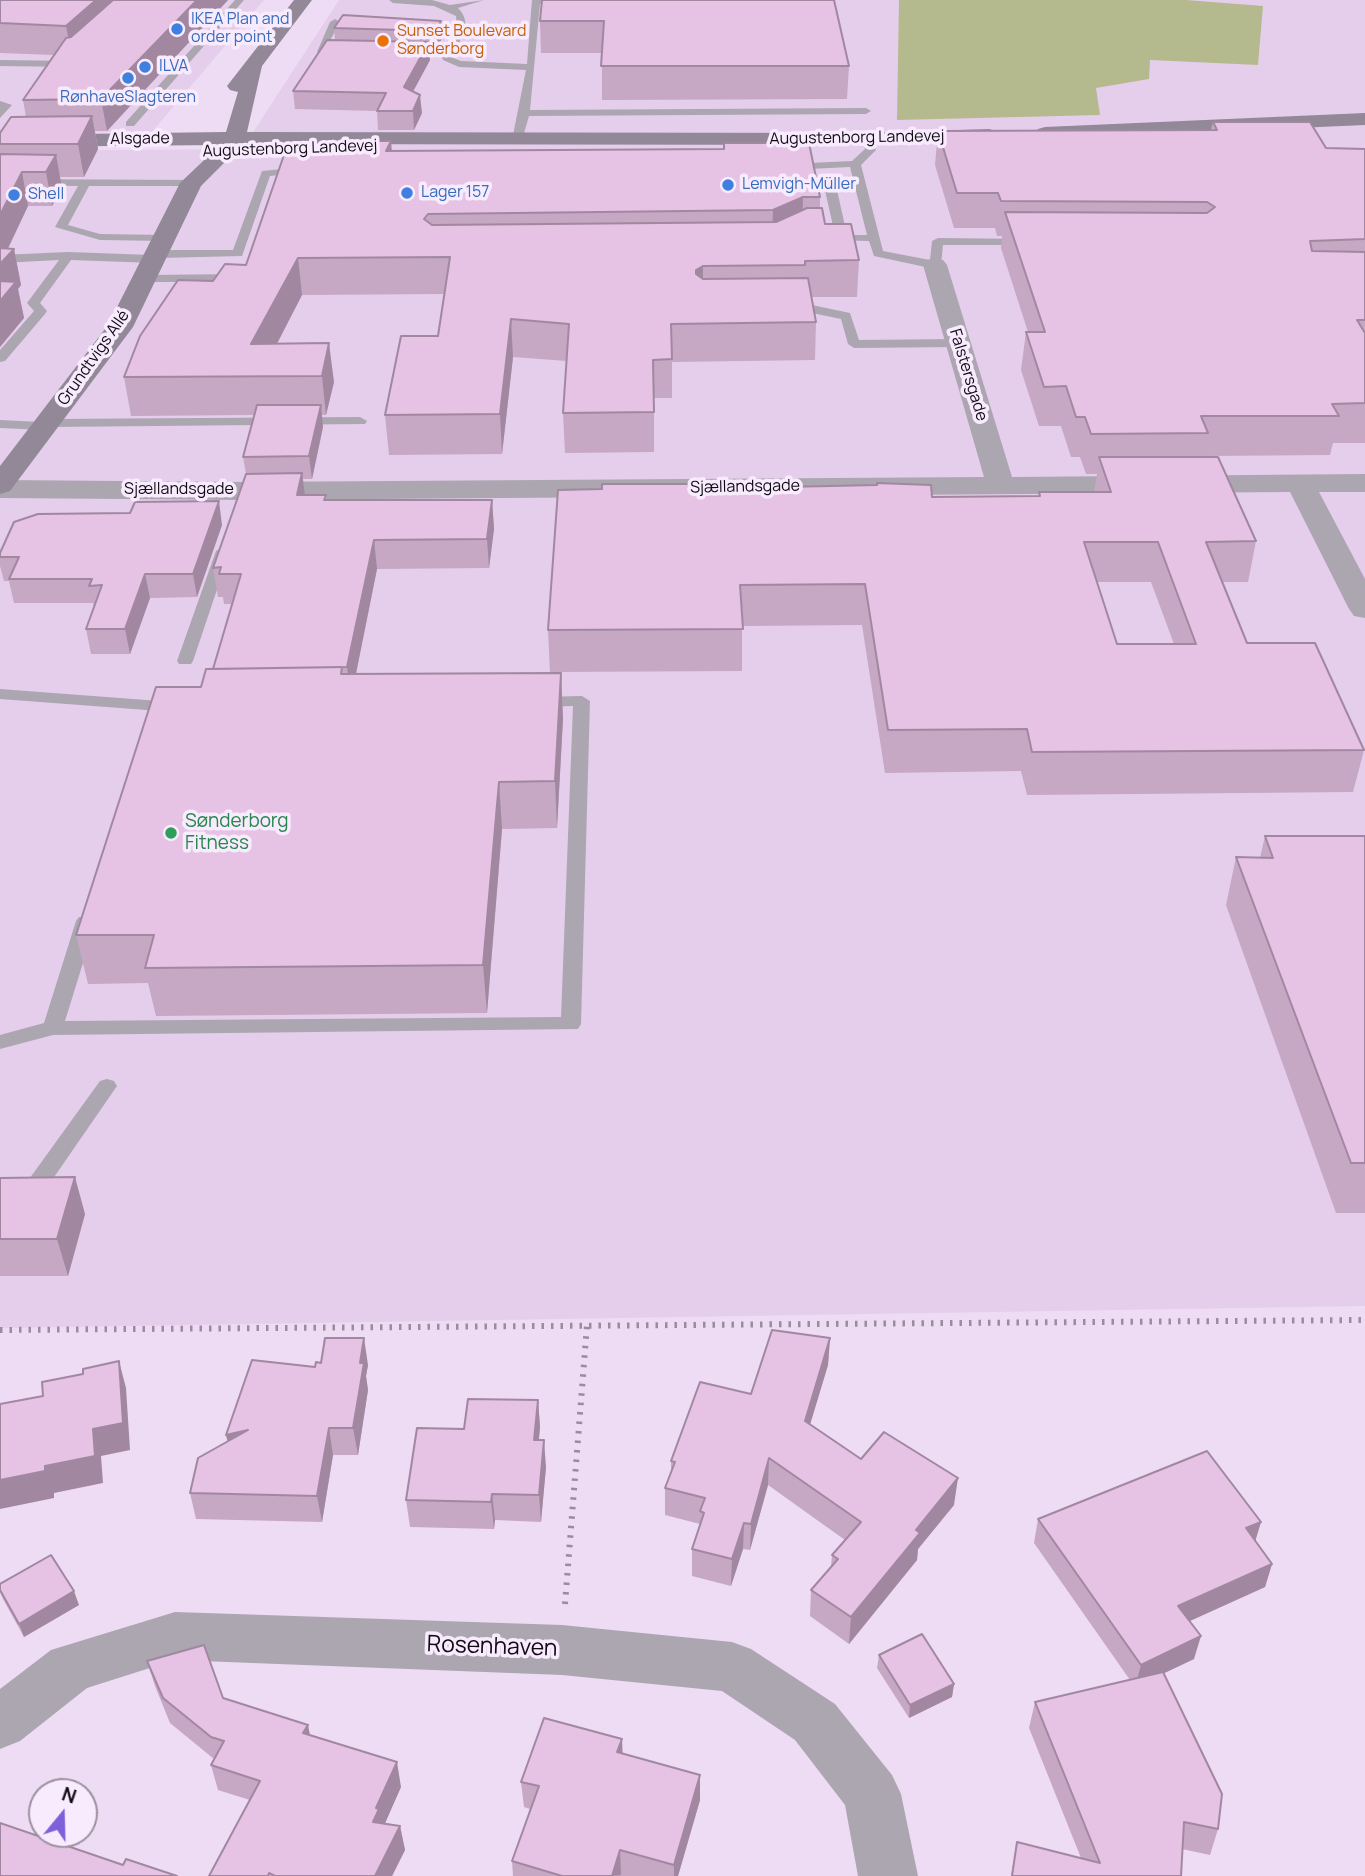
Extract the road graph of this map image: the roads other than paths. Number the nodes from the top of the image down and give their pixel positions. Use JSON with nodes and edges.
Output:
{"nodes":[{"id":1,"x":240,"y":0,"type":"edge"},
{"id":2,"x":303,"y":0,"type":"edge"},
{"id":3,"x":393,"y":0,"type":"edge"},
{"id":4,"x":400,"y":0,"type":"edge"},
{"id":5,"x":480,"y":0,"type":"edge"},
{"id":6,"x":576,"y":1,"type":"edge"},
{"id":7,"x":452,"y":7,"type":"junction"},
{"id":8,"x":335,"y":22,"type":"edge"},
{"id":9,"x":350,"y":53,"type":"edge"},
{"id":10,"x":392,"y":53,"type":"edge"},
{"id":11,"x":448,"y":54,"type":"junction"},
{"id":12,"x":82,"y":55,"type":"edge"},
{"id":13,"x":0,"y":63,"type":"edge"},
{"id":14,"x":253,"y":66,"type":"junction"},
{"id":15,"x":531,"y":67,"type":"junction"},
{"id":16,"x":228,"y":97,"type":"dead end"},
{"id":17,"x":0,"y":104,"type":"edge"},
{"id":18,"x":866,"y":111,"type":"dead end"},
{"id":19,"x":526,"y":113,"type":"junction"},
{"id":20,"x":0,"y":116,"type":"edge"},
{"id":21,"x":211,"y":118,"type":"dead end"},
{"id":22,"x":1365,"y":119,"type":"edge"},
{"id":23,"x":130,"y":124,"type":"dead end"},
{"id":24,"x":866,"y":139,"type":"junction"},
{"id":25,"x":517,"y":140,"type":"junction"},
{"id":26,"x":0,"y":141,"type":"edge"},
{"id":27,"x":231,"y":145,"type":"junction"},
{"id":28,"x":191,"y":146,"type":"junction"},
{"id":29,"x":0,"y":151,"type":"edge"},
{"id":30,"x":855,"y":164,"type":"junction"},
{"id":31,"x":777,"y":167,"type":"edge"},
{"id":32,"x":311,"y":170,"type":"edge"},
{"id":33,"x":0,"y":182,"type":"edge"},
{"id":34,"x":86,"y":182,"type":"junction"},
{"id":35,"x":191,"y":183,"type":"junction"},
{"id":36,"x":831,"y":190,"type":"dead end"},
{"id":37,"x":816,"y":238,"type":"edge"},
{"id":38,"x":842,"y":238,"type":"junction"},
{"id":39,"x":874,"y":238,"type":"junction"},
{"id":40,"x":1035,"y":242,"type":"edge"},
{"id":41,"x":68,"y":256,"type":"junction"},
{"id":42,"x":156,"y":257,"type":"junction"},
{"id":43,"x":0,"y":259,"type":"edge"},
{"id":44,"x":936,"y":265,"type":"junction"},
{"id":45,"x":251,"y":278,"type":"edge"},
{"id":46,"x":768,"y":308,"type":"edge"},
{"id":47,"x":958,"y":343,"type":"junction"},
{"id":48,"x":0,"y":358,"type":"edge"},
{"id":49,"x":360,"y":421,"type":"dead end"},
{"id":50,"x":0,"y":424,"type":"edge"},
{"id":51,"x":46,"y":424,"type":"junction"},
{"id":52,"x":1300,"y":483,"type":"junction"},
{"id":53,"x":1365,"y":483,"type":"edge"},
{"id":54,"x":1000,"y":484,"type":"junction"},
{"id":55,"x":0,"y":487,"type":"edge"},
{"id":56,"x":230,"y":530,"type":"edge"},
{"id":57,"x":1365,"y":609,"type":"edge"},
{"id":58,"x":185,"y":661,"type":"dead end"},
{"id":59,"x":0,"y":694,"type":"edge"},
{"id":60,"x":513,"y":702,"type":"edge"},
{"id":61,"x":194,"y":707,"type":"edge"},
{"id":62,"x":90,"y":908,"type":"edge"},
{"id":63,"x":53,"y":1028,"type":"junction"},
{"id":64,"x":0,"y":1042,"type":"edge"},
{"id":65,"x":107,"y":1086,"type":"dead end"},
{"id":66,"x":0,"y":1188,"type":"edge"},
{"id":67,"x":0,"y":1723,"type":"edge"},
{"id":68,"x":888,"y":1876,"type":"edge"}],
"edges":[{"from":1,"to":23,"type":"lane"},
{"from":2,"to":14,"type":"street"},
{"from":3,"to":4,"type":"lane"},
{"from":4,"to":7,"type":"lane"},
{"from":5,"to":7,"type":"lane"},
{"from":6,"to":15,"type":"lane"},
{"from":7,"to":11,"type":"lane"},
{"from":8,"to":9,"type":"lane"},
{"from":10,"to":11,"type":"lane"},
{"from":11,"to":15,"type":"lane"},
{"from":12,"to":13,"type":"lane"},
{"from":14,"to":16,"type":"street"},
{"from":14,"to":27,"type":"street"},
{"from":15,"to":19,"type":"lane"},
{"from":17,"to":20,"type":"lane"},
{"from":18,"to":19,"type":"lane"},
{"from":19,"to":25,"type":"lane"},
{"from":21,"to":28,"type":"street"},
{"from":22,"to":24,"type":"street","name":"Augustenborg Landevej"},
{"from":24,"to":25,"type":"street","name":"Augustenborg Landevej"},
{"from":24,"to":30,"type":"lane"},
{"from":25,"to":27,"type":"street","name":"Augustenborg Landevej"},
{"from":25,"to":27,"type":"street","name":"Augustenborg Landevej"},
{"from":26,"to":28,"type":"street","name":"Alsgade"},
{"from":27,"to":28,"type":"street","name":"Augustenborg Landevej"},
{"from":27,"to":35,"type":"street","name":"Grundtvigs Allé"},
{"from":28,"to":29,"type":"street","name":"Alsgade"},
{"from":28,"to":35,"type":"street"},
{"from":30,"to":31,"type":"lane"},
{"from":30,"to":39,"type":"lane"},
{"from":32,"to":42,"type":"lane"},
{"from":33,"to":34,"type":"lane"},
{"from":34,"to":35,"type":"lane"},
{"from":34,"to":42,"type":"lane"},
{"from":35,"to":42,"type":"street","name":"Grundtvigs Allé"},
{"from":36,"to":38,"type":"lane"},
{"from":37,"to":38,"type":"lane"},
{"from":38,"to":39,"type":"lane"},
{"from":39,"to":44,"type":"lane"},
{"from":40,"to":44,"type":"lane"},
{"from":41,"to":42,"type":"lane"},
{"from":41,"to":43,"type":"lane"},
{"from":41,"to":48,"type":"lane"},
{"from":42,"to":45,"type":"lane"},
{"from":42,"to":51,"type":"street","name":"Grundtvigs Allé"},
{"from":44,"to":47,"type":"street","name":"Falstersgade"},
{"from":46,"to":47,"type":"lane"},
{"from":47,"to":54,"type":"street","name":"Falstersgade"},
{"from":49,"to":51,"type":"lane"},
{"from":50,"to":51,"type":"lane"},
{"from":51,"to":55,"type":"street","name":"Grundtvigs Allé"},
{"from":52,"to":53,"type":"street","name":"Sjællandsgade"},
{"from":52,"to":54,"type":"street","name":"Sjællandsgade"},
{"from":52,"to":57,"type":"street"},
{"from":54,"to":55,"type":"street","name":"Sjællandsgade"},
{"from":56,"to":58,"type":"lane"},
{"from":59,"to":61,"type":"lane"},
{"from":60,"to":63,"type":"lane"},
{"from":62,"to":63,"type":"lane"},
{"from":63,"to":64,"type":"lane"},
{"from":65,"to":66,"type":"lane"},
{"from":67,"to":68,"type":"street","name":"Rosenhaven"}]}
